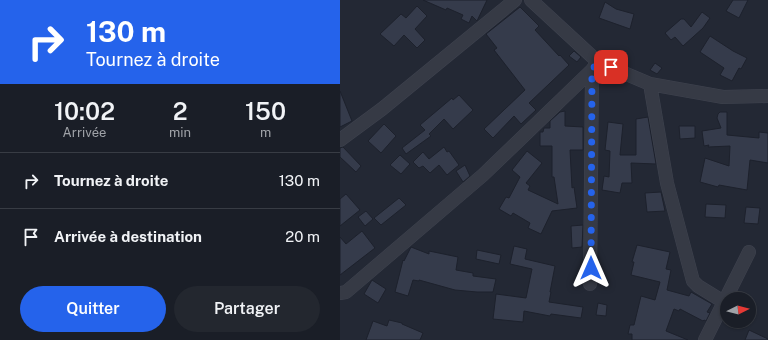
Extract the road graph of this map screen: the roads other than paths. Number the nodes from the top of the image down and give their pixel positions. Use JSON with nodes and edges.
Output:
{"nodes":[{"id":1,"x":515,"y":0,"type":"edge"},
{"id":2,"x":531,"y":0,"type":"edge"},
{"id":3,"x":595,"y":66,"type":"junction"},
{"id":4,"x":650,"y":84,"type":"junction"},
{"id":5,"x":768,"y":96,"type":"edge"},
{"id":6,"x":340,"y":140,"type":"edge"},
{"id":7,"x":749,"y":252,"type":"dead end"},
{"id":8,"x":590,"y":284,"type":"dead end"},
{"id":9,"x":729,"y":292,"type":"edge"},
{"id":10,"x":340,"y":293,"type":"edge"},
{"id":11,"x":720,"y":300,"type":"edge"},
{"id":12,"x":720,"y":310,"type":"edge"},
{"id":13,"x":705,"y":340,"type":"edge"}],
"edges":[{"from":1,"to":6,"type":"street"},
{"from":2,"to":3,"type":"street"},
{"from":3,"to":4,"type":"street"},
{"from":3,"to":8,"type":"street"},
{"from":3,"to":10,"type":"street"},
{"from":4,"to":5,"type":"street"},
{"from":4,"to":11,"type":"street"},
{"from":7,"to":9,"type":"street"},
{"from":12,"to":13,"type":"street"}]}
